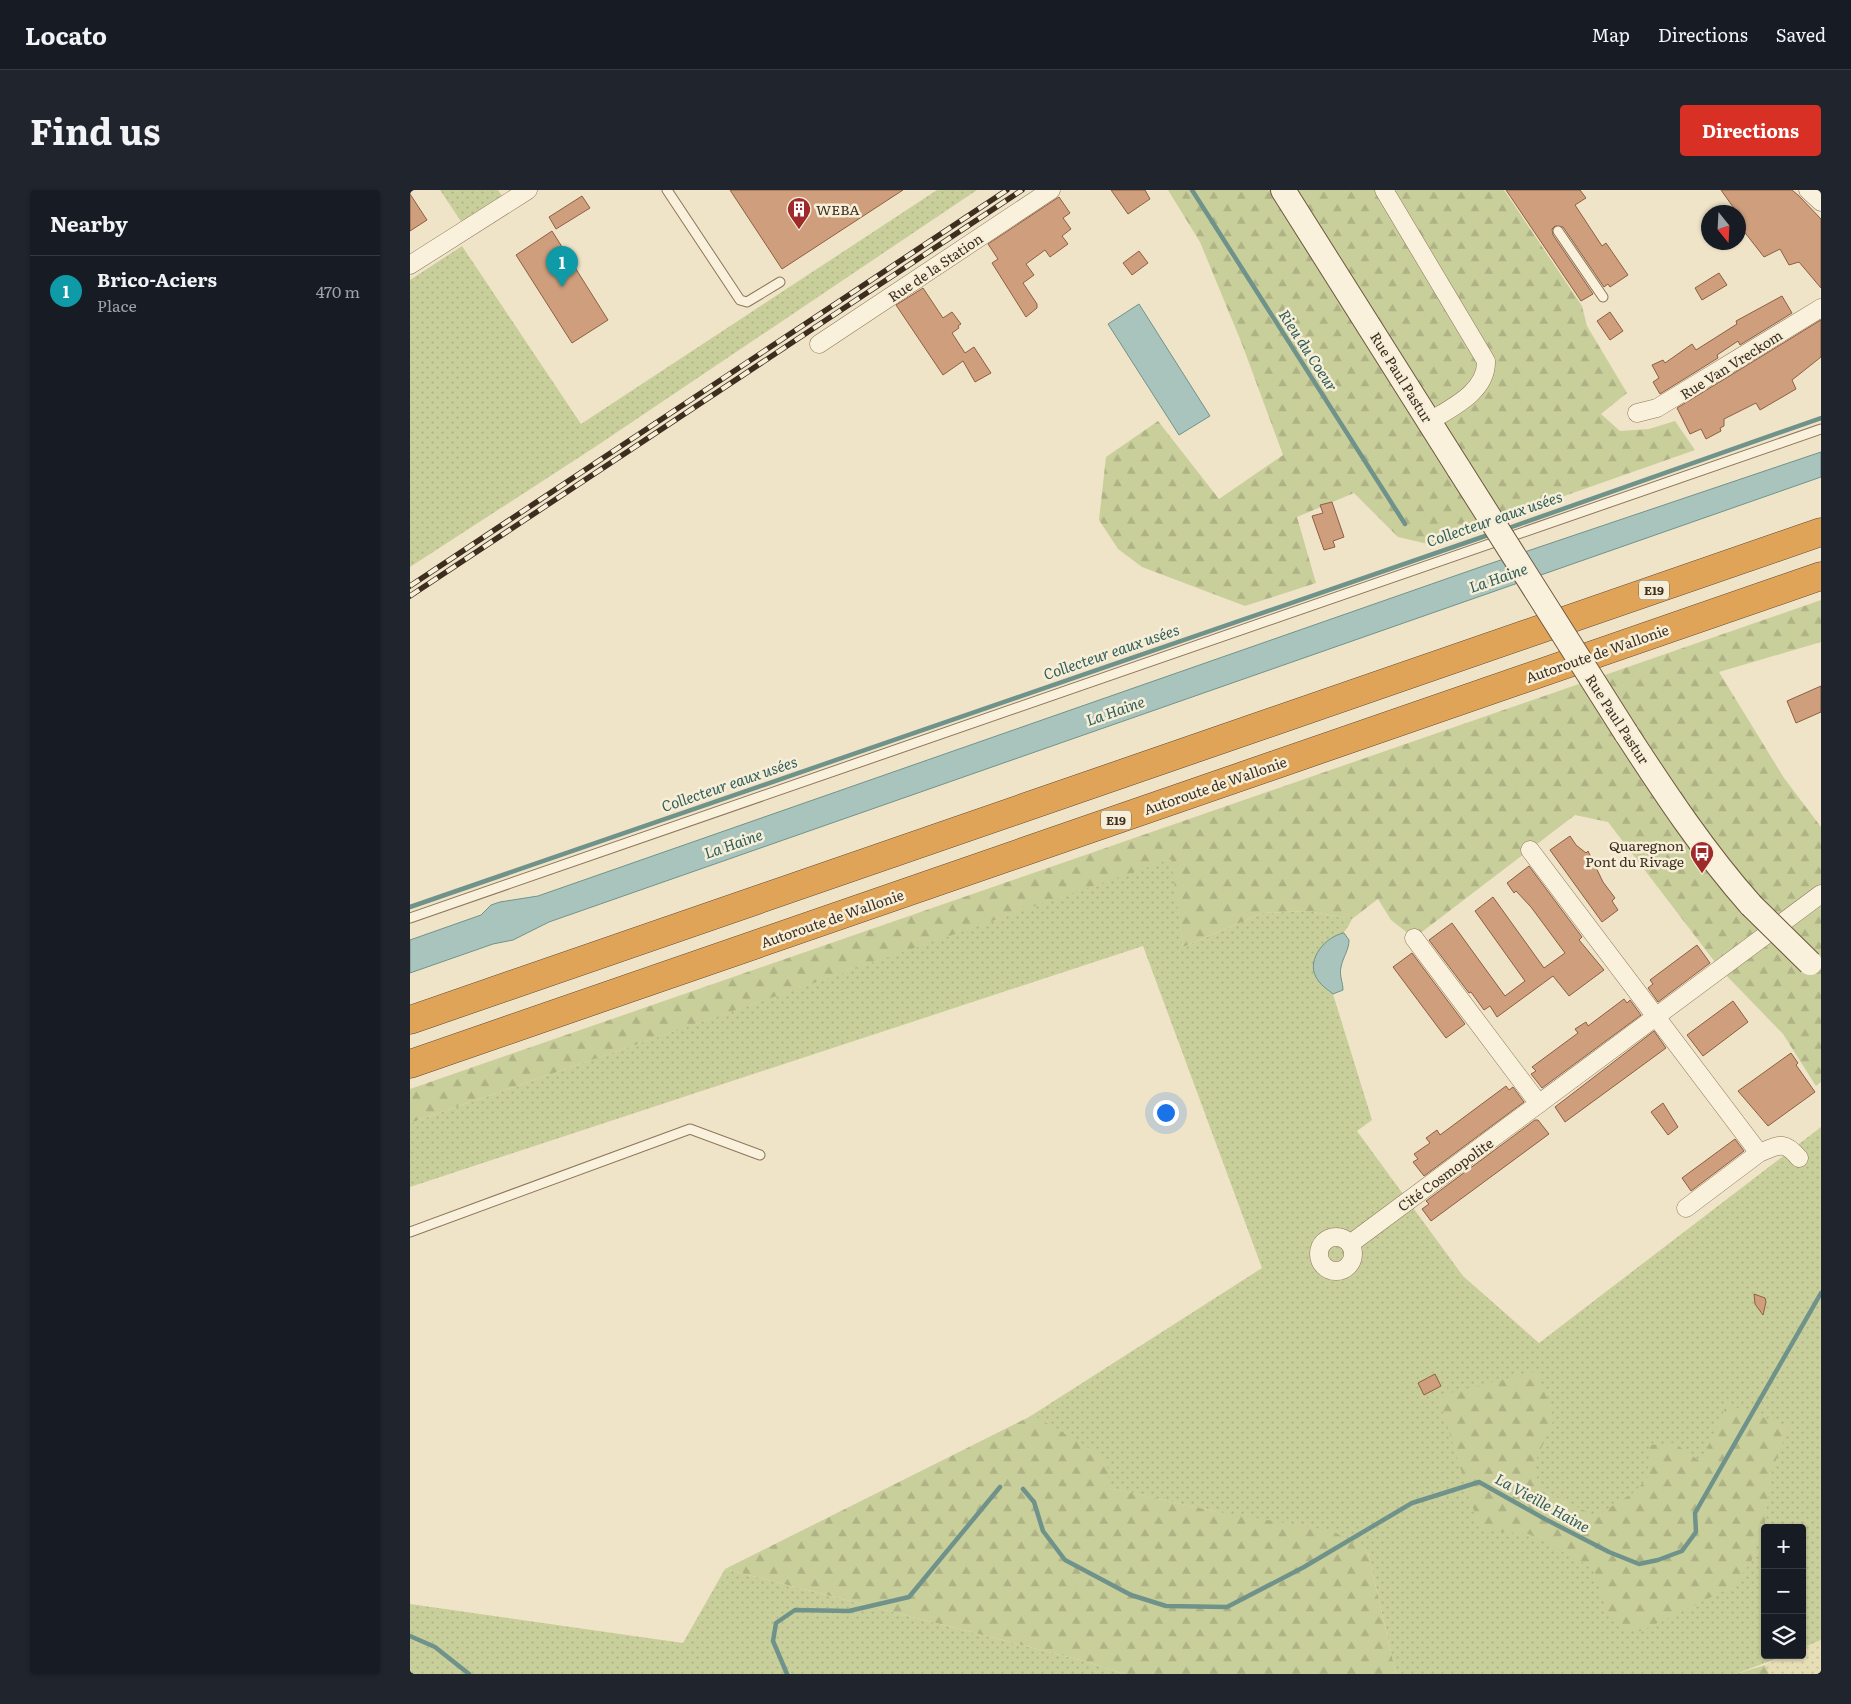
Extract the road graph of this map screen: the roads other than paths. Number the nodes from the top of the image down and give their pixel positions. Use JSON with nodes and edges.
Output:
{"nodes":[{"id":1,"x":528,"y":190,"type":"edge"},
{"id":2,"x":667,"y":190,"type":"edge"},
{"id":3,"x":1051,"y":190,"type":"edge"},
{"id":4,"x":1283,"y":190,"type":"edge"},
{"id":5,"x":1384,"y":190,"type":"edge"},
{"id":6,"x":1808,"y":190,"type":"edge"},
{"id":7,"x":1821,"y":202,"type":"edge"},
{"id":8,"x":1558,"y":232,"type":"dead end"},
{"id":9,"x":410,"y":265,"type":"edge"},
{"id":10,"x":780,"y":282,"type":"dead end"},
{"id":11,"x":1603,"y":297,"type":"dead end"},
{"id":12,"x":1821,"y":308,"type":"edge"},
{"id":13,"x":819,"y":344,"type":"dead end"},
{"id":14,"x":1637,"y":413,"type":"dead end"},
{"id":15,"x":1430,"y":421,"type":"junction"},
{"id":16,"x":1821,"y":429,"type":"edge"},
{"id":17,"x":1821,"y":532,"type":"edge"},
{"id":18,"x":1821,"y":576,"type":"edge"},
{"id":19,"x":1530,"y":850,"type":"dead end"},
{"id":20,"x":1821,"y":894,"type":"edge"},
{"id":21,"x":410,"y":918,"type":"edge"},
{"id":22,"x":1414,"y":938,"type":"dead end"},
{"id":23,"x":1816,"y":968,"type":"edge"},
{"id":24,"x":1656,"y":1018,"type":"junction"},
{"id":25,"x":410,"y":1020,"type":"edge"},
{"id":26,"x":410,"y":1064,"type":"edge"},
{"id":27,"x":1539,"y":1104,"type":"junction"},
{"id":28,"x":1759,"y":1153,"type":"junction"},
{"id":29,"x":760,"y":1155,"type":"dead end"},
{"id":30,"x":1799,"y":1158,"type":"dead end"},
{"id":31,"x":1686,"y":1208,"type":"dead end"},
{"id":32,"x":410,"y":1232,"type":"edge"},
{"id":33,"x":1350,"y":1244,"type":"dead end"}],
"edges":[{"from":1,"to":9,"type":"street"},
{"from":2,"to":10,"type":"lane"},
{"from":3,"to":13,"type":"street","name":"Rue de la Station"},
{"from":4,"to":15,"type":"main road","name":"Rue Paul Pastur"},
{"from":5,"to":15,"type":"street"},
{"from":6,"to":7,"type":"street"},
{"from":8,"to":11,"type":"lane"},
{"from":12,"to":14,"type":"street","name":"Rue Van Vreckom"},
{"from":15,"to":23,"type":"main road","name":"Rue Paul Pastur","bridge":true},
{"from":16,"to":21,"type":"lane"},
{"from":17,"to":25,"type":"highway","number":"E19"},
{"from":18,"to":26,"type":"highway","name":"Autoroute de Wallonie","number":"E19"},
{"from":19,"to":24,"type":"street"},
{"from":20,"to":24,"type":"street","name":"Cité Cosmopolite"},
{"from":22,"to":27,"type":"street"},
{"from":24,"to":27,"type":"street","name":"Cité Cosmopolite"},
{"from":24,"to":28,"type":"street"},
{"from":27,"to":33,"type":"street","name":"Cité Cosmopolite"},
{"from":28,"to":30,"type":"street"},
{"from":28,"to":31,"type":"street"},
{"from":29,"to":32,"type":"lane"}]}
